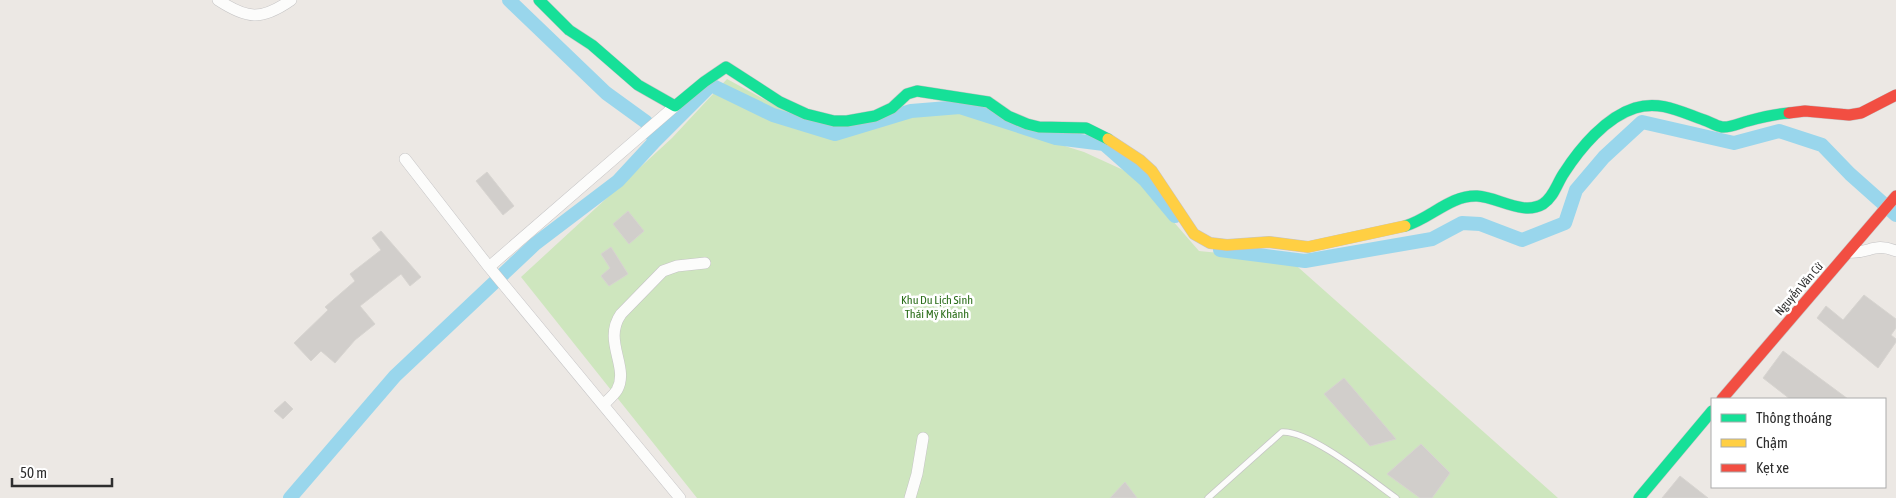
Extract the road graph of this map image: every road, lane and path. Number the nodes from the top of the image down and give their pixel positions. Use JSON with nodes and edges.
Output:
{"nodes":[{"id":1,"x":218,"y":0,"type":"edge"},
{"id":2,"x":291,"y":0,"type":"edge"},
{"id":3,"x":539,"y":0,"type":"edge"},
{"id":4,"x":1896,"y":95,"type":"edge"},
{"id":5,"x":675,"y":106,"type":"junction"},
{"id":6,"x":405,"y":159,"type":"dead end"},
{"id":7,"x":1896,"y":196,"type":"edge"},
{"id":8,"x":1896,"y":251,"type":"edge"},
{"id":9,"x":1848,"y":252,"type":"junction"},
{"id":10,"x":705,"y":263,"type":"dead end"},
{"id":11,"x":490,"y":268,"type":"junction"},
{"id":12,"x":1723,"y":398,"type":"edge"},
{"id":13,"x":604,"y":404,"type":"junction"},
{"id":14,"x":1711,"y":412,"type":"edge"},
{"id":15,"x":924,"y":438,"type":"dead end"},
{"id":16,"x":680,"y":498,"type":"edge"},
{"id":17,"x":910,"y":498,"type":"edge"},
{"id":18,"x":1208,"y":498,"type":"edge"},
{"id":19,"x":1396,"y":498,"type":"edge"},
{"id":20,"x":1639,"y":498,"type":"edge"}],
"edges":[{"from":1,"to":2,"type":"street"},
{"from":3,"to":5,"type":"street"},
{"from":4,"to":5,"type":"street"},
{"from":5,"to":11,"type":"street"},
{"from":6,"to":11,"type":"street"},
{"from":7,"to":9,"type":"street","name":"Nguyễn Văn Cừ"},
{"from":8,"to":9,"type":"street"},
{"from":9,"to":12,"type":"street","name":"Nguyễn Văn Cừ"},
{"from":10,"to":13,"type":"street"},
{"from":11,"to":13,"type":"street"},
{"from":13,"to":16,"type":"street"},
{"from":14,"to":20,"type":"street"},
{"from":15,"to":17,"type":"street"},
{"from":18,"to":19,"type":"lane"}]}
